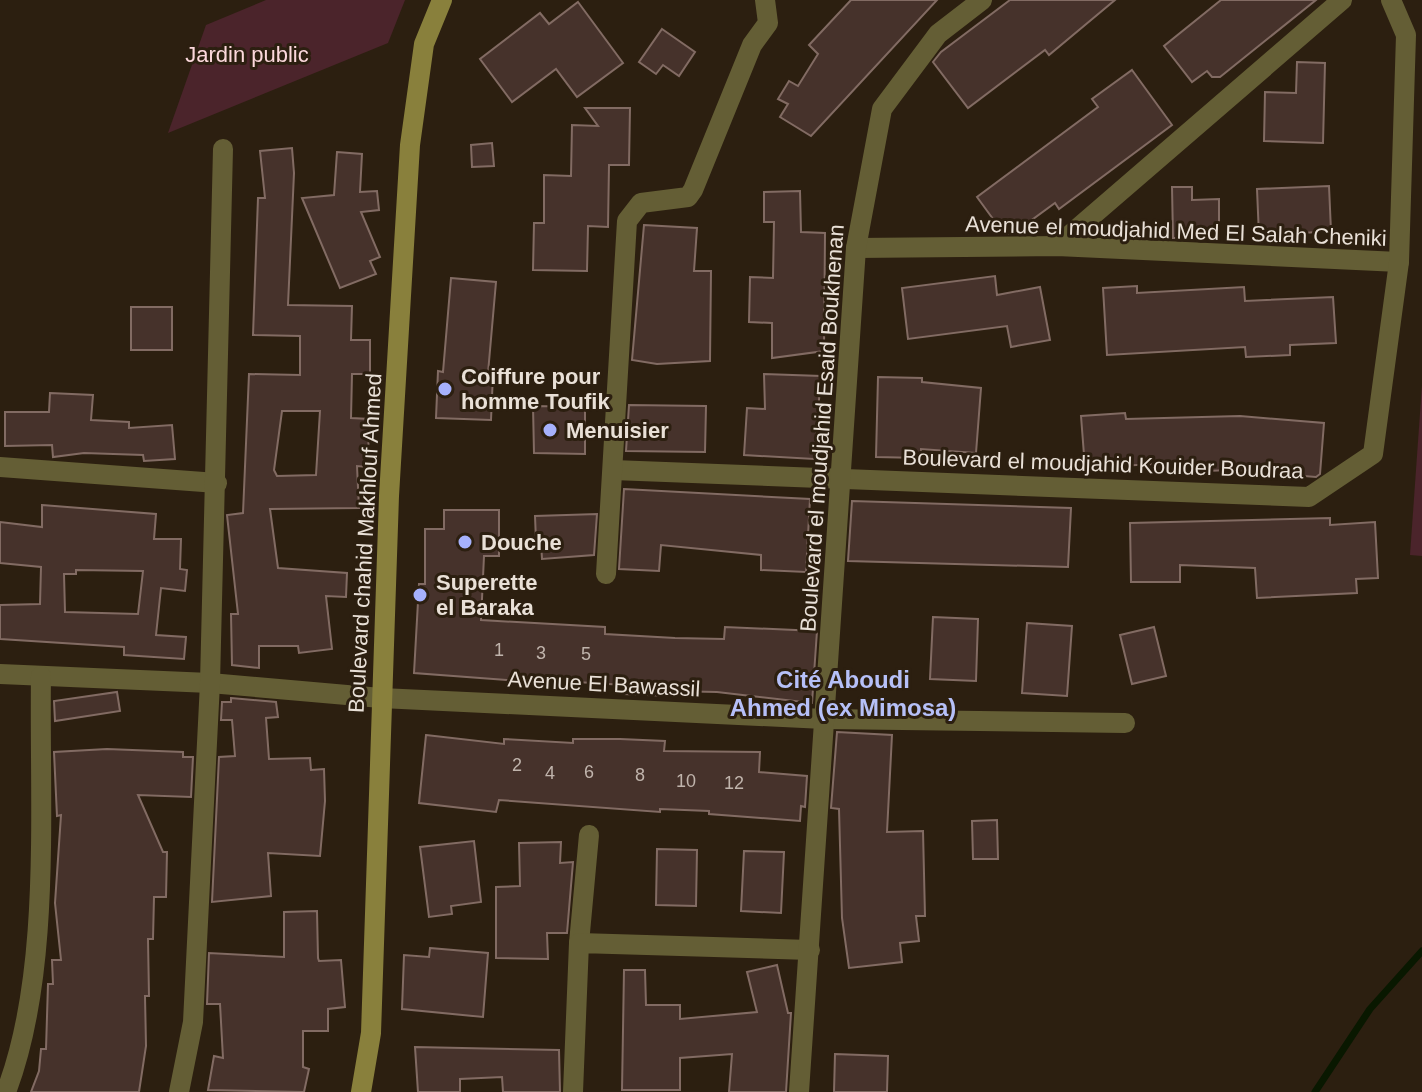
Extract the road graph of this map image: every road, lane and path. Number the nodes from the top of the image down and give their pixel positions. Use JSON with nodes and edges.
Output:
{"nodes":[{"id":1,"x":442,"y":0,"type":"edge"},
{"id":2,"x":765,"y":0,"type":"edge"},
{"id":3,"x":982,"y":0,"type":"edge"},
{"id":4,"x":1342,"y":0,"type":"edge"},
{"id":5,"x":1391,"y":0,"type":"edge"},
{"id":6,"x":223,"y":149,"type":"dead end"},
{"id":7,"x":1057,"y":246,"type":"junction"},
{"id":8,"x":856,"y":248,"type":"junction"},
{"id":9,"x":1399,"y":262,"type":"junction"},
{"id":10,"x":0,"y":467,"type":"edge"},
{"id":11,"x":613,"y":470,"type":"junction"},
{"id":12,"x":840,"y":479,"type":"junction"},
{"id":13,"x":217,"y":483,"type":"junction"},
{"id":14,"x":606,"y":574,"type":"dead end"},
{"id":15,"x":0,"y":674,"type":"edge"},
{"id":16,"x":41,"y":676,"type":"junction"},
{"id":17,"x":210,"y":683,"type":"junction"},
{"id":18,"x":381,"y":698,"type":"junction"},
{"id":19,"x":824,"y":719,"type":"junction"},
{"id":20,"x":1125,"y":723,"type":"dead end"},
{"id":21,"x":589,"y":835,"type":"dead end"},
{"id":22,"x":579,"y":943,"type":"junction"},
{"id":23,"x":810,"y":950,"type":"junction"},
{"id":24,"x":6,"y":1092,"type":"edge"},
{"id":25,"x":179,"y":1092,"type":"edge"},
{"id":26,"x":361,"y":1092,"type":"edge"},
{"id":27,"x":573,"y":1092,"type":"edge"},
{"id":28,"x":799,"y":1092,"type":"edge"}],
"edges":[{"from":1,"to":18,"type":"main road","name":"Boulevard chahid Makhlouf Ahmed"},
{"from":2,"to":11,"type":"street"},
{"from":3,"to":8,"type":"street","name":"Boulevard el moudjahid Esaid Boukhenan"},
{"from":4,"to":7,"type":"street"},
{"from":5,"to":9,"type":"street","name":"Boulevard el moudjahid Kouider Boudraa"},
{"from":6,"to":13,"type":"street"},
{"from":7,"to":8,"type":"street","name":"Avenue el moudjahid Med El Salah Cheniki"},
{"from":7,"to":9,"type":"street","name":"Avenue el moudjahid Med El Salah Cheniki"},
{"from":8,"to":12,"type":"street","name":"Boulevard el moudjahid Esaid Boukhenan"},
{"from":9,"to":12,"type":"street","name":"Boulevard el moudjahid Kouider Boudraa"},
{"from":10,"to":13,"type":"street"},
{"from":11,"to":12,"type":"street","name":"Boulevard el moudjahid Kouider Boudraa"},
{"from":11,"to":14,"type":"street"},
{"from":12,"to":19,"type":"street","name":"Boulevard el moudjahid Esaid Boukhenan"},
{"from":13,"to":17,"type":"street"},
{"from":15,"to":16,"type":"street","name":"Avenue El Bawassil"},
{"from":16,"to":17,"type":"street","name":"Avenue El Bawassil"},
{"from":16,"to":24,"type":"street"},
{"from":17,"to":18,"type":"street","name":"Avenue El Bawassil"},
{"from":17,"to":25,"type":"street"},
{"from":18,"to":19,"type":"street","name":"Avenue El Bawassil"},
{"from":18,"to":26,"type":"main road","name":"Boulevard chahid Makhlouf Ahmed"},
{"from":19,"to":20,"type":"street","name":"Avenue El Bawassil"},
{"from":19,"to":23,"type":"street","name":"Boulevard el moudjahid Esaid Boukhenan"},
{"from":21,"to":22,"type":"street"},
{"from":22,"to":23,"type":"street"},
{"from":22,"to":27,"type":"street"},
{"from":23,"to":28,"type":"street","name":"Boulevard el moudjahid Esaid Boukhenan"}]}
